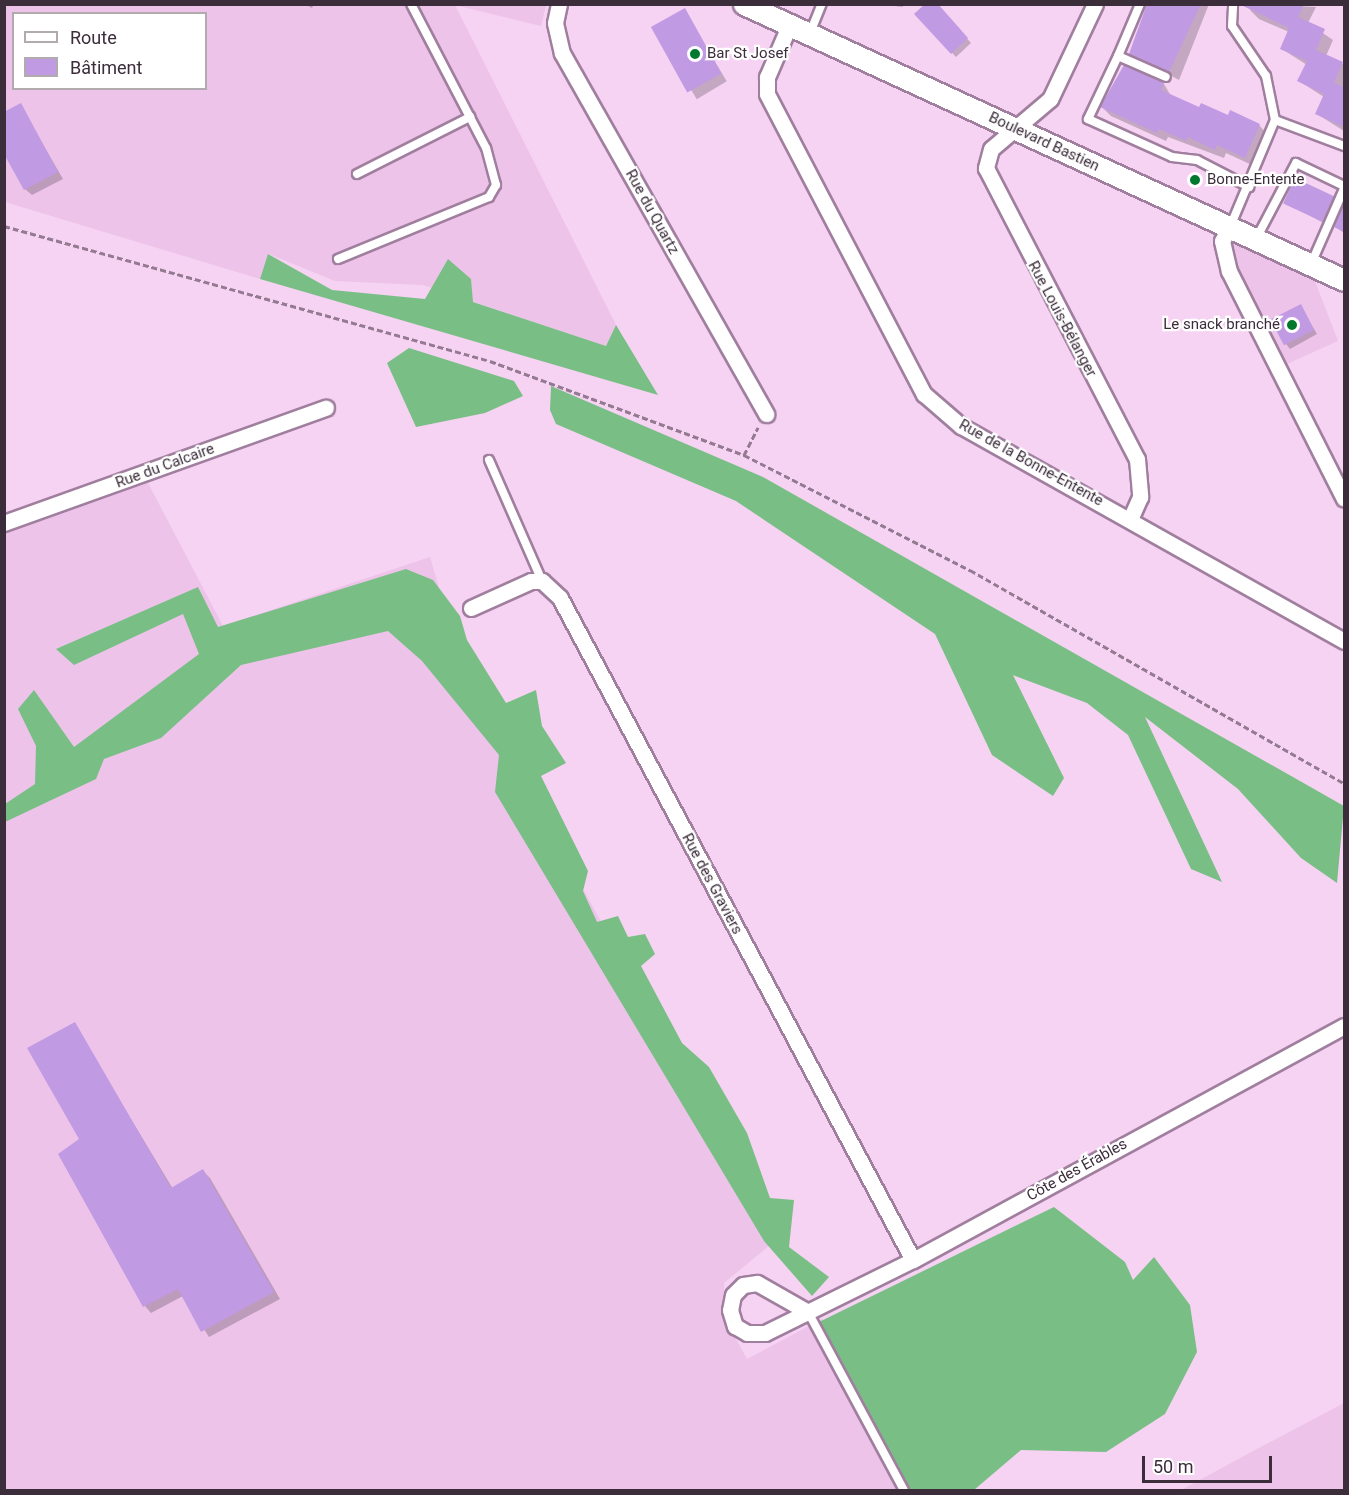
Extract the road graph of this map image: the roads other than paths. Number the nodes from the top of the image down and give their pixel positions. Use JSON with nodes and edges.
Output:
{"nodes":[{"id":1,"x":411,"y":4,"type":"edge"},
{"id":2,"x":559,"y":4,"type":"edge"},
{"id":3,"x":744,"y":4,"type":"edge"},
{"id":4,"x":822,"y":4,"type":"edge"},
{"id":5,"x":1095,"y":4,"type":"edge"},
{"id":6,"x":1140,"y":4,"type":"edge"},
{"id":7,"x":1233,"y":4,"type":"edge"},
{"id":8,"x":789,"y":26,"type":"junction"},
{"id":9,"x":809,"y":34,"type":"junction"},
{"id":10,"x":1118,"y":56,"type":"junction"},
{"id":11,"x":1166,"y":77,"type":"dead end"},
{"id":12,"x":470,"y":117,"type":"junction"},
{"id":13,"x":1275,"y":120,"type":"junction"},
{"id":14,"x":1013,"y":128,"type":"junction"},
{"id":15,"x":1344,"y":146,"type":"edge"},
{"id":16,"x":357,"y":174,"type":"dead end"},
{"id":17,"x":1249,"y":187,"type":"junction"},
{"id":18,"x":1344,"y":188,"type":"edge"},
{"id":19,"x":1230,"y":228,"type":"junction"},
{"id":20,"x":1256,"y":240,"type":"junction"},
{"id":21,"x":338,"y":259,"type":"dead end"},
{"id":22,"x":1311,"y":264,"type":"junction"},
{"id":23,"x":1344,"y":280,"type":"edge"},
{"id":24,"x":326,"y":408,"type":"dead end"},
{"id":25,"x":766,"y":414,"type":"dead end"},
{"id":26,"x":489,"y":460,"type":"dead end"},
{"id":27,"x":1344,"y":499,"type":"edge"},
{"id":28,"x":1130,"y":519,"type":"junction"},
{"id":29,"x":4,"y":523,"type":"edge"},
{"id":30,"x":542,"y":581,"type":"junction"},
{"id":31,"x":471,"y":608,"type":"dead end"},
{"id":32,"x":1344,"y":640,"type":"edge"},
{"id":33,"x":1344,"y":1026,"type":"edge"},
{"id":34,"x":913,"y":1260,"type":"junction"},
{"id":35,"x":808,"y":1312,"type":"junction"},
{"id":36,"x":904,"y":1491,"type":"edge"}],
"edges":[{"from":1,"to":12,"type":"lane"},
{"from":2,"to":25,"type":"street","name":"Rue du Quartz"},
{"from":3,"to":8,"type":"main road","name":"Boulevard Bastien"},
{"from":4,"to":9,"type":"lane"},
{"from":5,"to":14,"type":"street","name":"Rue Louis-Bélanger"},
{"from":6,"to":10,"type":"lane"},
{"from":7,"to":13,"type":"lane"},
{"from":8,"to":9,"type":"main road","name":"Boulevard Bastien"},
{"from":8,"to":28,"type":"street","name":"Rue de la Bonne-Entente"},
{"from":9,"to":14,"type":"main road","name":"Boulevard Bastien"},
{"from":10,"to":11,"type":"lane"},
{"from":10,"to":17,"type":"lane"},
{"from":12,"to":16,"type":"lane"},
{"from":12,"to":21,"type":"lane"},
{"from":13,"to":15,"type":"lane"},
{"from":13,"to":17,"type":"lane"},
{"from":14,"to":19,"type":"main road","name":"Boulevard Bastien"},
{"from":14,"to":28,"type":"street","name":"Rue Louis-Bélanger"},
{"from":17,"to":19,"type":"lane"},
{"from":18,"to":20,"type":"lane"},
{"from":18,"to":22,"type":"lane"},
{"from":19,"to":20,"type":"main road","name":"Boulevard Bastien"},
{"from":19,"to":27,"type":"street"},
{"from":20,"to":22,"type":"main road","name":"Boulevard Bastien"},
{"from":22,"to":23,"type":"main road","name":"Boulevard Bastien"},
{"from":24,"to":29,"type":"street","name":"Rue du Calcaire"},
{"from":26,"to":30,"type":"lane"},
{"from":28,"to":32,"type":"street","name":"Rue de la Bonne-Entente"},
{"from":30,"to":31,"type":"street"},
{"from":30,"to":34,"type":"street","name":"Rue des Graviers"},
{"from":33,"to":34,"type":"street","name":"Côte des Érables"},
{"from":34,"to":35,"type":"street","name":"Côte des Érables"},
{"from":35,"to":35,"type":"street","name":"Côte des Érables"},
{"from":35,"to":36,"type":"lane"}]}
